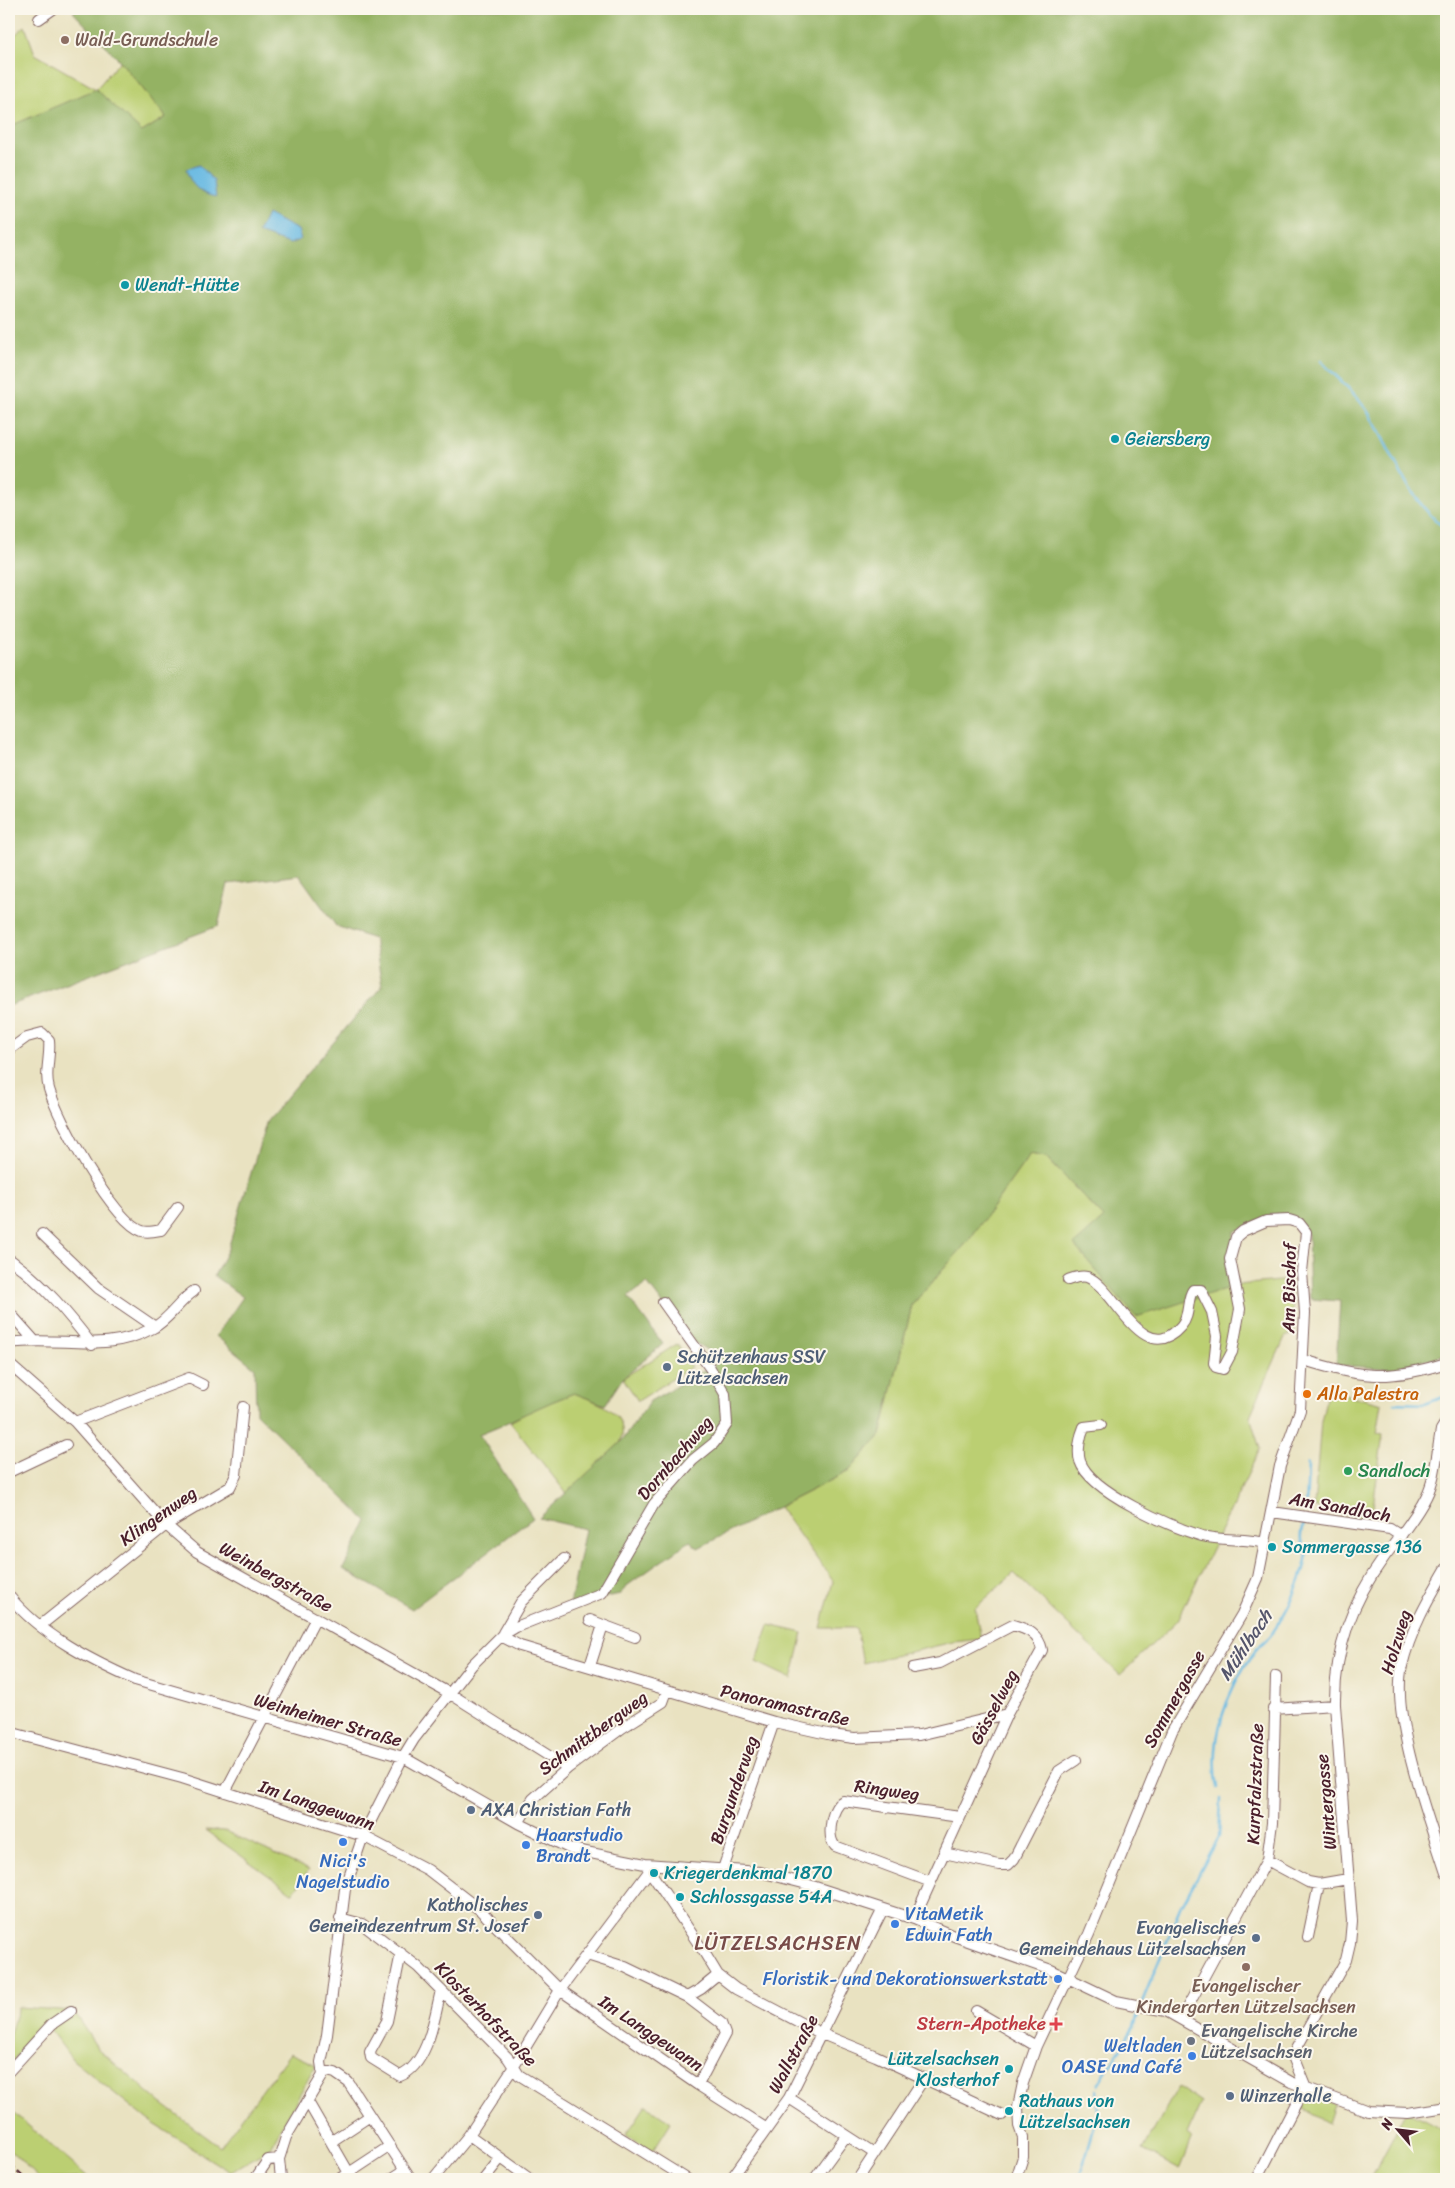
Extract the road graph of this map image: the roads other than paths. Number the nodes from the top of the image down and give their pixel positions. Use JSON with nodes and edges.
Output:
{"nodes":[{"id":1,"x":53,"y":9,"type":"edge"},
{"id":2,"x":39,"y":19,"type":"dead end"},
{"id":3,"x":9,"y":1050,"type":"edge"},
{"id":4,"x":178,"y":1207,"type":"dead end"},
{"id":5,"x":42,"y":1234,"type":"dead end"},
{"id":6,"x":12,"y":1261,"type":"dead end"},
{"id":7,"x":1068,"y":1280,"type":"dead end"},
{"id":8,"x":194,"y":1292,"type":"dead end"},
{"id":9,"x":663,"y":1302,"type":"dead end"},
{"id":10,"x":9,"y":1312,"type":"edge"},
{"id":11,"x":155,"y":1327,"type":"junction"},
{"id":12,"x":33,"y":1339,"type":"junction"},
{"id":13,"x":9,"y":1343,"type":"edge"},
{"id":14,"x":92,"y":1344,"type":"junction"},
{"id":15,"x":1304,"y":1360,"type":"junction"},
{"id":16,"x":1446,"y":1363,"type":"edge"},
{"id":17,"x":9,"y":1364,"type":"edge"},
{"id":18,"x":203,"y":1385,"type":"dead end"},
{"id":19,"x":243,"y":1407,"type":"dead end"},
{"id":20,"x":75,"y":1422,"type":"junction"},
{"id":21,"x":1446,"y":1422,"type":"edge"},
{"id":22,"x":1101,"y":1425,"type":"dead end"},
{"id":23,"x":66,"y":1445,"type":"dead end"},
{"id":24,"x":9,"y":1472,"type":"edge"},
{"id":25,"x":1272,"y":1512,"type":"junction"},
{"id":26,"x":166,"y":1525,"type":"junction"},
{"id":27,"x":1401,"y":1536,"type":"junction"},
{"id":28,"x":1266,"y":1543,"type":"junction"},
{"id":29,"x":564,"y":1559,"type":"dead end"},
{"id":30,"x":1446,"y":1570,"type":"edge"},
{"id":31,"x":9,"y":1596,"type":"edge"},
{"id":32,"x":316,"y":1618,"type":"junction"},
{"id":33,"x":590,"y":1620,"type":"dead end"},
{"id":34,"x":41,"y":1625,"type":"junction"},
{"id":35,"x":604,"y":1625,"type":"junction"},
{"id":36,"x":501,"y":1636,"type":"junction"},
{"id":37,"x":635,"y":1637,"type":"dead end"},
{"id":38,"x":590,"y":1666,"type":"junction"},
{"id":39,"x":914,"y":1668,"type":"dead end"},
{"id":40,"x":1276,"y":1676,"type":"dead end"},
{"id":41,"x":667,"y":1691,"type":"junction"},
{"id":42,"x":449,"y":1693,"type":"junction"},
{"id":43,"x":1335,"y":1705,"type":"junction"},
{"id":44,"x":1273,"y":1709,"type":"junction"},
{"id":45,"x":1006,"y":1714,"type":"junction"},
{"id":46,"x":263,"y":1719,"type":"junction"},
{"id":47,"x":774,"y":1722,"type":"junction"},
{"id":48,"x":9,"y":1732,"type":"edge"},
{"id":49,"x":402,"y":1758,"type":"junction"},
{"id":50,"x":1076,"y":1760,"type":"dead end"},
{"id":51,"x":568,"y":1768,"type":"junction"},
{"id":52,"x":226,"y":1792,"type":"junction"},
{"id":53,"x":960,"y":1817,"type":"junction"},
{"id":54,"x":518,"y":1822,"type":"junction"},
{"id":55,"x":363,"y":1836,"type":"junction"},
{"id":56,"x":944,"y":1853,"type":"junction"},
{"id":57,"x":1267,"y":1860,"type":"junction"},
{"id":58,"x":647,"y":1867,"type":"junction"},
{"id":59,"x":723,"y":1869,"type":"junction"},
{"id":60,"x":1446,"y":1874,"type":"edge"},
{"id":61,"x":1348,"y":1879,"type":"junction"},
{"id":62,"x":931,"y":1882,"type":"junction"},
{"id":63,"x":1319,"y":1884,"type":"junction"},
{"id":64,"x":883,"y":1909,"type":"junction"},
{"id":65,"x":340,"y":1918,"type":"junction"},
{"id":66,"x":914,"y":1919,"type":"junction"},
{"id":67,"x":1308,"y":1937,"type":"dead end"},
{"id":68,"x":401,"y":1953,"type":"junction"},
{"id":69,"x":587,"y":1955,"type":"junction"},
{"id":70,"x":718,"y":1975,"type":"junction"},
{"id":71,"x":1068,"y":1977,"type":"junction"},
{"id":72,"x":441,"y":1990,"type":"junction"},
{"id":73,"x":560,"y":1990,"type":"junction"},
{"id":74,"x":687,"y":1997,"type":"junction"},
{"id":75,"x":71,"y":2011,"type":"dead end"},
{"id":76,"x":976,"y":2011,"type":"dead end"},
{"id":77,"x":1181,"y":2019,"type":"junction"},
{"id":78,"x":822,"y":2034,"type":"junction"},
{"id":79,"x":1036,"y":2046,"type":"junction"},
{"id":80,"x":513,"y":2068,"type":"junction"},
{"id":81,"x":322,"y":2070,"type":"junction"},
{"id":82,"x":9,"y":2071,"type":"edge"},
{"id":83,"x":923,"y":2080,"type":"junction"},
{"id":84,"x":698,"y":2084,"type":"junction"},
{"id":85,"x":1305,"y":2086,"type":"junction"},
{"id":86,"x":789,"y":2098,"type":"junction"},
{"id":87,"x":308,"y":2102,"type":"junction"},
{"id":88,"x":1446,"y":2107,"type":"edge"},
{"id":89,"x":370,"y":2116,"type":"junction"},
{"id":90,"x":1010,"y":2119,"type":"junction"},
{"id":91,"x":767,"y":2129,"type":"junction"},
{"id":92,"x":469,"y":2135,"type":"junction"},
{"id":93,"x":846,"y":2136,"type":"junction"},
{"id":94,"x":332,"y":2141,"type":"junction"},
{"id":95,"x":390,"y":2146,"type":"junction"},
{"id":96,"x":874,"y":2153,"type":"junction"},
{"id":97,"x":279,"y":2159,"type":"junction"},
{"id":98,"x":500,"y":2159,"type":"junction"},
{"id":99,"x":405,"y":2170,"type":"junction"},
{"id":100,"x":344,"y":2177,"type":"edge"},
{"id":101,"x":816,"y":2177,"type":"dead end"},
{"id":102,"x":255,"y":2179,"type":"edge"},
{"id":103,"x":281,"y":2179,"type":"edge"},
{"id":104,"x":391,"y":2179,"type":"edge"},
{"id":105,"x":411,"y":2179,"type":"edge"},
{"id":106,"x":433,"y":2179,"type":"edge"},
{"id":107,"x":484,"y":2179,"type":"edge"},
{"id":108,"x":530,"y":2179,"type":"edge"},
{"id":109,"x":687,"y":2179,"type":"edge"},
{"id":110,"x":731,"y":2179,"type":"edge"},
{"id":111,"x":858,"y":2179,"type":"edge"},
{"id":112,"x":1016,"y":2179,"type":"edge"},
{"id":113,"x":1257,"y":2179,"type":"edge"}],
"edges":[{"from":1,"to":2,"type":"street"},
{"from":3,"to":4,"type":"street"},
{"from":5,"to":11,"type":"street"},
{"from":6,"to":14,"type":"street"},
{"from":7,"to":15,"type":"street","name":"Am Bischof"},
{"from":8,"to":11,"type":"street"},
{"from":9,"to":36,"type":"street","name":"Dornbachweg"},
{"from":10,"to":12,"type":"street"},
{"from":11,"to":14,"type":"street"},
{"from":12,"to":13,"type":"street"},
{"from":12,"to":14,"type":"street"},
{"from":15,"to":16,"type":"street"},
{"from":15,"to":25,"type":"street","name":"Sommergasse"},
{"from":17,"to":20,"type":"street","name":"Weinbergstraße"},
{"from":18,"to":20,"type":"street"},
{"from":19,"to":26,"type":"street","name":"Klingenweg"},
{"from":20,"to":26,"type":"street","name":"Weinbergstraße"},
{"from":21,"to":27,"type":"street","name":"Wintergasse"},
{"from":22,"to":28,"type":"street"},
{"from":23,"to":24,"type":"street"},
{"from":25,"to":27,"type":"street","name":"Am Sandloch"},
{"from":25,"to":28,"type":"street","name":"Sommergasse"},
{"from":26,"to":32,"type":"street","name":"Weinbergstraße"},
{"from":26,"to":34,"type":"street","name":"Klingenweg"},
{"from":27,"to":43,"type":"street","name":"Wintergasse"},
{"from":28,"to":71,"type":"street","name":"Sommergasse"},
{"from":29,"to":36,"type":"street","name":"Dornbachweg"},
{"from":30,"to":60,"type":"street","name":"Holzweg"},
{"from":31,"to":34,"type":"street","name":"Weinheimer Straße"},
{"from":32,"to":42,"type":"street","name":"Weinbergstraße"},
{"from":32,"to":46,"type":"street"},
{"from":33,"to":35,"type":"street"},
{"from":34,"to":46,"type":"street","name":"Weinheimer Straße"},
{"from":35,"to":37,"type":"street"},
{"from":35,"to":38,"type":"street"},
{"from":36,"to":38,"type":"street","name":"Panoramastraße"},
{"from":36,"to":42,"type":"street","name":"Dornbachweg"},
{"from":38,"to":41,"type":"street","name":"Panoramastraße"},
{"from":39,"to":45,"type":"street","name":"Gässelweg"},
{"from":40,"to":44,"type":"street","name":"Kurpfalzstraße"},
{"from":41,"to":47,"type":"street","name":"Panoramastraße"},
{"from":41,"to":51,"type":"street","name":"Schmittbergweg"},
{"from":42,"to":49,"type":"street","name":"Dornbachweg"},
{"from":42,"to":51,"type":"street","name":"Weinbergstraße"},
{"from":43,"to":44,"type":"street","name":"Kurpfalzstraße"},
{"from":43,"to":61,"type":"street","name":"Wintergasse"},
{"from":44,"to":57,"type":"street","name":"Kurpfalzstraße"},
{"from":45,"to":47,"type":"street","name":"Panoramastraße"},
{"from":45,"to":53,"type":"street","name":"Gässelweg"},
{"from":46,"to":49,"type":"street","name":"Weinheimer Straße"},
{"from":46,"to":52,"type":"street"},
{"from":47,"to":59,"type":"street","name":"Burgunderweg"},
{"from":48,"to":52,"type":"street","name":"Im Langgewann"},
{"from":49,"to":54,"type":"street","name":"Weinheimer Straße"},
{"from":49,"to":55,"type":"street","name":"Dornbachweg"},
{"from":50,"to":56,"type":"street"},
{"from":51,"to":54,"type":"street","name":"Schmittbergweg"},
{"from":52,"to":55,"type":"street","name":"Im Langgewann"},
{"from":53,"to":56,"type":"street","name":"Gässelweg"},
{"from":53,"to":62,"type":"street","name":"Ringweg"},
{"from":54,"to":58,"type":"street","name":"Weinheimer Straße"},
{"from":55,"to":65,"type":"street","name":"Dornbachweg"},
{"from":55,"to":73,"type":"street","name":"Im Langgewann"},
{"from":56,"to":62,"type":"street","name":"Gässelweg"},
{"from":57,"to":63,"type":"street"},
{"from":57,"to":77,"type":"street","name":"Kurpfalzstraße"},
{"from":58,"to":59,"type":"street","name":"Weinheimer Straße"},
{"from":58,"to":69,"type":"street"},
{"from":58,"to":70,"type":"street"},
{"from":59,"to":64,"type":"street","name":"Weinheimer Straße"},
{"from":61,"to":63,"type":"street"},
{"from":61,"to":85,"type":"street","name":"Wintergasse"},
{"from":62,"to":66,"type":"street","name":"Gässelweg"},
{"from":63,"to":67,"type":"street"},
{"from":64,"to":66,"type":"street","name":"Weinheimer Straße"},
{"from":64,"to":78,"type":"street","name":"Wallstraße"},
{"from":65,"to":68,"type":"street","name":"Klosterhofstraße"},
{"from":65,"to":81,"type":"street","name":"Dornbachweg"},
{"from":66,"to":71,"type":"street","name":"Weinheimer Straße"},
{"from":68,"to":72,"type":"street","name":"Klosterhofstraße"},
{"from":68,"to":72,"type":"street"},
{"from":69,"to":73,"type":"street"},
{"from":69,"to":74,"type":"street"},
{"from":70,"to":74,"type":"street"},
{"from":70,"to":78,"type":"street"},
{"from":71,"to":77,"type":"street","name":"Weinheimer Straße"},
{"from":71,"to":79,"type":"street","name":"Sommergasse"},
{"from":72,"to":80,"type":"street","name":"Klosterhofstraße"},
{"from":73,"to":80,"type":"street"},
{"from":73,"to":84,"type":"street","name":"Im Langgewann"},
{"from":74,"to":84,"type":"street"},
{"from":75,"to":82,"type":"street"},
{"from":76,"to":79,"type":"street"},
{"from":77,"to":85,"type":"street","name":"Weinheimer Straße"},
{"from":78,"to":83,"type":"street"},
{"from":78,"to":86,"type":"street","name":"Wallstraße"},
{"from":79,"to":90,"type":"street","name":"Sommergasse"},
{"from":80,"to":92,"type":"street"},
{"from":80,"to":109,"type":"street","name":"Klosterhofstraße"},
{"from":81,"to":87,"type":"street","name":"Dornbachweg"},
{"from":81,"to":89,"type":"street"},
{"from":83,"to":90,"type":"street"},
{"from":83,"to":96,"type":"street"},
{"from":84,"to":91,"type":"street","name":"Im Langgewann"},
{"from":85,"to":88,"type":"street","name":"Weinheimer Straße"},
{"from":85,"to":113,"type":"street"},
{"from":86,"to":91,"type":"street","name":"Wallstraße"},
{"from":86,"to":93,"type":"street"},
{"from":87,"to":94,"type":"street"},
{"from":87,"to":97,"type":"street","name":"Dornbachweg"},
{"from":89,"to":94,"type":"street"},
{"from":89,"to":95,"type":"street"},
{"from":90,"to":112,"type":"street","name":"Sommergasse"},
{"from":91,"to":110,"type":"street","name":"Wallstraße"},
{"from":92,"to":98,"type":"street"},
{"from":92,"to":106,"type":"street"},
{"from":93,"to":96,"type":"street"},
{"from":93,"to":101,"type":"street"},
{"from":94,"to":100,"type":"street"},
{"from":95,"to":99,"type":"street"},
{"from":95,"to":100,"type":"street"},
{"from":96,"to":111,"type":"street"},
{"from":97,"to":102,"type":"street"},
{"from":97,"to":103,"type":"street"},
{"from":98,"to":107,"type":"street"},
{"from":98,"to":108,"type":"street"},
{"from":99,"to":104,"type":"street"},
{"from":99,"to":105,"type":"street"}]}
